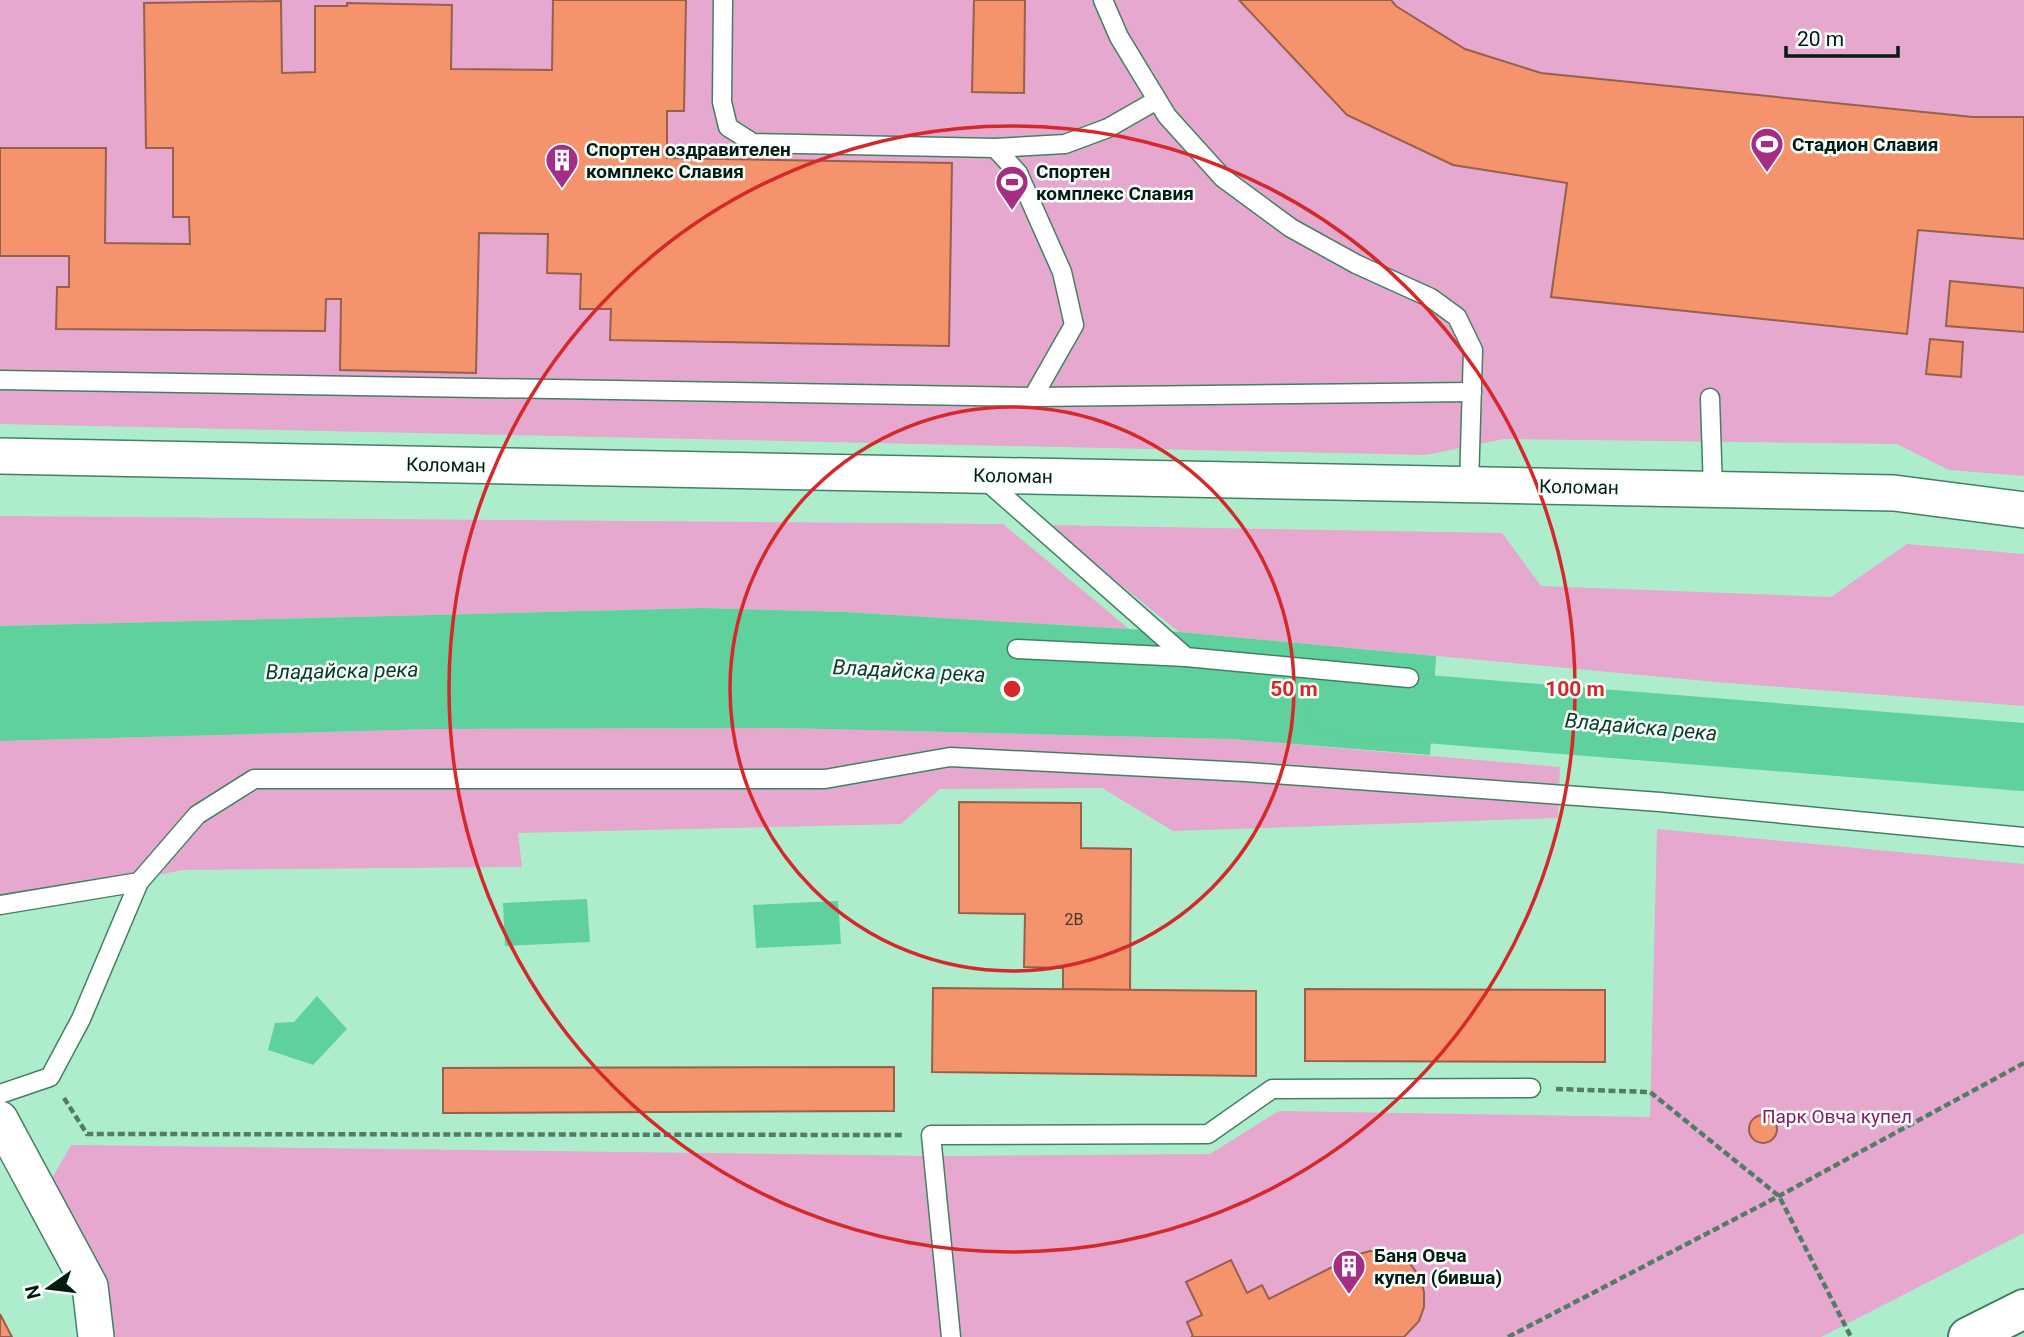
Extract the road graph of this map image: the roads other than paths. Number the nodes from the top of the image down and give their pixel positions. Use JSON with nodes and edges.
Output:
{"nodes":[{"id":1,"x":723,"y":0,"type":"edge"},
{"id":2,"x":1103,"y":0,"type":"edge"},
{"id":3,"x":1157,"y":100,"type":"junction"},
{"id":4,"x":995,"y":148,"type":"junction"},
{"id":5,"x":0,"y":380,"type":"edge"},
{"id":6,"x":1472,"y":392,"type":"junction"},
{"id":7,"x":1033,"y":397,"type":"junction"},
{"id":8,"x":1710,"y":397,"type":"dead end"},
{"id":9,"x":0,"y":456,"type":"edge"},
{"id":10,"x":981,"y":475,"type":"junction"},
{"id":11,"x":1469,"y":485,"type":"junction"},
{"id":12,"x":1713,"y":490,"type":"junction"},
{"id":13,"x":2024,"y":510,"type":"edge"},
{"id":14,"x":1017,"y":649,"type":"dead end"},
{"id":15,"x":1186,"y":657,"type":"junction"},
{"id":16,"x":1409,"y":678,"type":"dead end"},
{"id":17,"x":2024,"y":837,"type":"edge"},
{"id":18,"x":139,"y":883,"type":"junction"},
{"id":19,"x":0,"y":905,"type":"edge"},
{"id":20,"x":1531,"y":1088,"type":"road end"},
{"id":21,"x":0,"y":1094,"type":"edge"},
{"id":22,"x":0,"y":1119,"type":"edge"},
{"id":23,"x":2024,"y":1309,"type":"edge"},
{"id":24,"x":96,"y":1337,"type":"edge"},
{"id":25,"x":951,"y":1337,"type":"edge"},
{"id":26,"x":1968,"y":1337,"type":"edge"}],
"edges":[{"from":1,"to":4,"type":"lane"},
{"from":2,"to":3,"type":"lane"},
{"from":3,"to":4,"type":"lane"},
{"from":3,"to":6,"type":"lane"},
{"from":4,"to":7,"type":"lane"},
{"from":5,"to":7,"type":"lane"},
{"from":6,"to":7,"type":"lane"},
{"from":6,"to":11,"type":"lane"},
{"from":8,"to":12,"type":"lane"},
{"from":9,"to":10,"type":"street","name":"Коломан"},
{"from":10,"to":11,"type":"street","name":"Коломан"},
{"from":10,"to":15,"type":"lane"},
{"from":11,"to":12,"type":"street","name":"Коломан"},
{"from":12,"to":13,"type":"street","name":"Коломан"},
{"from":14,"to":15,"type":"lane"},
{"from":15,"to":16,"type":"lane"},
{"from":17,"to":18,"type":"lane"},
{"from":18,"to":19,"type":"lane"},
{"from":18,"to":21,"type":"lane"},
{"from":20,"to":25,"type":"lane"},
{"from":22,"to":24,"type":"street"},
{"from":23,"to":26,"type":"main road"}]}
